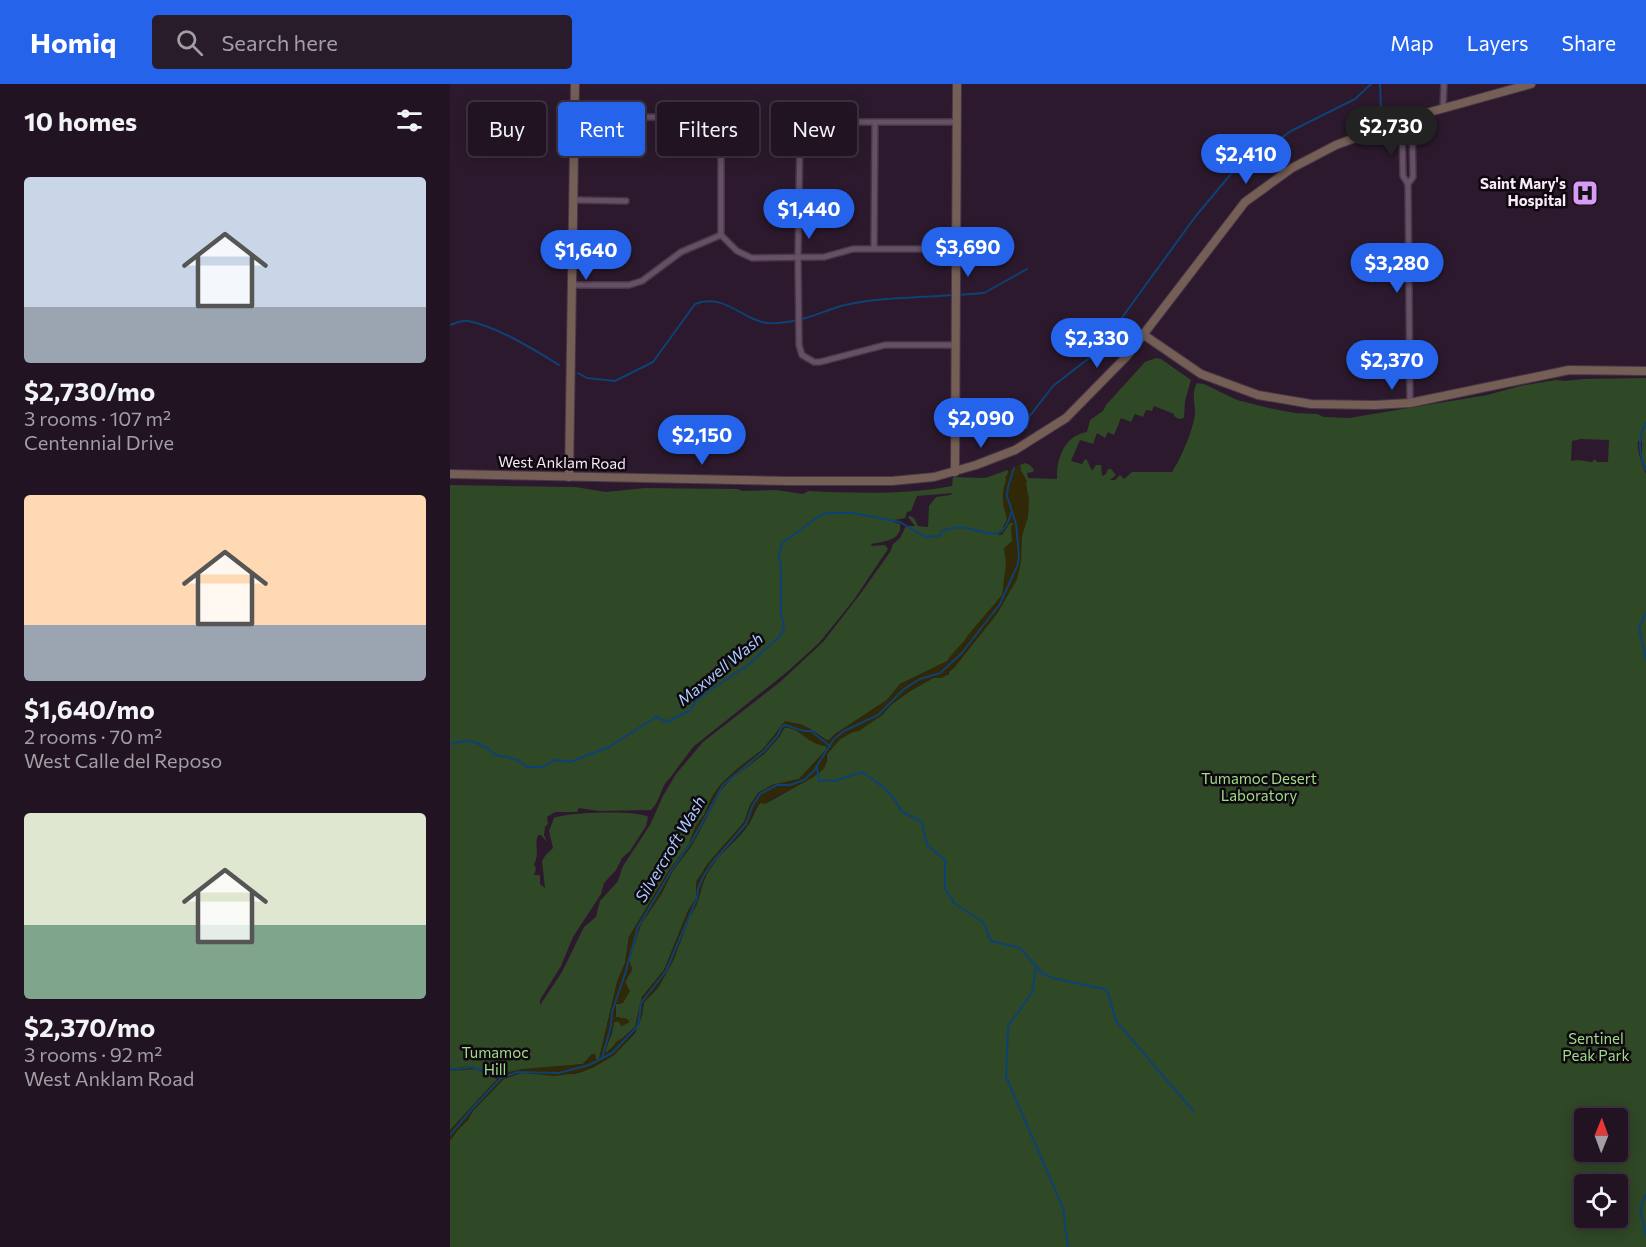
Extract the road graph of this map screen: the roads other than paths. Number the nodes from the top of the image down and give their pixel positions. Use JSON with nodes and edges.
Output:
{"nodes":[{"id":1,"x":575,"y":84,"type":"edge"},
{"id":2,"x":957,"y":84,"type":"edge"},
{"id":3,"x":1444,"y":84,"type":"edge"},
{"id":4,"x":1531,"y":84,"type":"edge"},
{"id":5,"x":575,"y":102,"type":"edge"},
{"id":6,"x":1443,"y":108,"type":"junction"},
{"id":7,"x":1413,"y":117,"type":"junction"},
{"id":8,"x":1402,"y":121,"type":"junction"},
{"id":9,"x":956,"y":122,"type":"junction"},
{"id":10,"x":857,"y":123,"type":"edge"},
{"id":11,"x":875,"y":123,"type":"junction"},
{"id":12,"x":575,"y":156,"type":"edge"},
{"id":13,"x":721,"y":156,"type":"edge"},
{"id":14,"x":800,"y":156,"type":"edge"},
{"id":15,"x":1408,"y":184,"type":"junction"},
{"id":16,"x":574,"y":200,"type":"junction"},
{"id":17,"x":626,"y":201,"type":"dead end"},
{"id":18,"x":721,"y":235,"type":"junction"},
{"id":19,"x":874,"y":248,"type":"junction"},
{"id":20,"x":955,"y":249,"type":"junction"},
{"id":21,"x":798,"y":258,"type":"junction"},
{"id":22,"x":573,"y":285,"type":"junction"},
{"id":23,"x":1144,"y":335,"type":"junction"},
{"id":24,"x":956,"y":345,"type":"junction"},
{"id":25,"x":805,"y":358,"type":"junction"},
{"id":26,"x":802,"y":366,"type":"dead end"},
{"id":27,"x":1646,"y":371,"type":"edge"},
{"id":28,"x":1410,"y":403,"type":"junction"},
{"id":29,"x":955,"y":472,"type":"junction"},
{"id":30,"x":450,"y":474,"type":"edge"},
{"id":31,"x":569,"y":477,"type":"junction"}],
"edges":[{"from":1,"to":5,"type":"street"},
{"from":2,"to":9,"type":"street"},
{"from":3,"to":6,"type":"street"},
{"from":4,"to":6,"type":"street","name":"West Anklam Road"},
{"from":6,"to":7,"type":"street","name":"West Anklam Road"},
{"from":7,"to":8,"type":"street","name":"West Anklam Road"},
{"from":7,"to":15,"type":"street"},
{"from":8,"to":15,"type":"street"},
{"from":8,"to":23,"type":"street","name":"West Anklam Road"},
{"from":9,"to":11,"type":"street"},
{"from":9,"to":20,"type":"street"},
{"from":10,"to":11,"type":"street"},
{"from":11,"to":19,"type":"street"},
{"from":12,"to":16,"type":"street"},
{"from":13,"to":18,"type":"street"},
{"from":14,"to":21,"type":"street"},
{"from":15,"to":28,"type":"street"},
{"from":16,"to":17,"type":"street"},
{"from":16,"to":22,"type":"street"},
{"from":18,"to":21,"type":"street"},
{"from":18,"to":22,"type":"street"},
{"from":19,"to":20,"type":"street"},
{"from":19,"to":21,"type":"street"},
{"from":20,"to":24,"type":"street"},
{"from":21,"to":25,"type":"street"},
{"from":22,"to":31,"type":"street"},
{"from":23,"to":28,"type":"street"},
{"from":23,"to":29,"type":"street","name":"West Anklam Road"},
{"from":24,"to":25,"type":"street"},
{"from":24,"to":29,"type":"street"},
{"from":25,"to":26,"type":"street"},
{"from":27,"to":28,"type":"street"},
{"from":29,"to":31,"type":"street","name":"West Anklam Road"},
{"from":30,"to":31,"type":"street","name":"West Anklam Road"}]}
